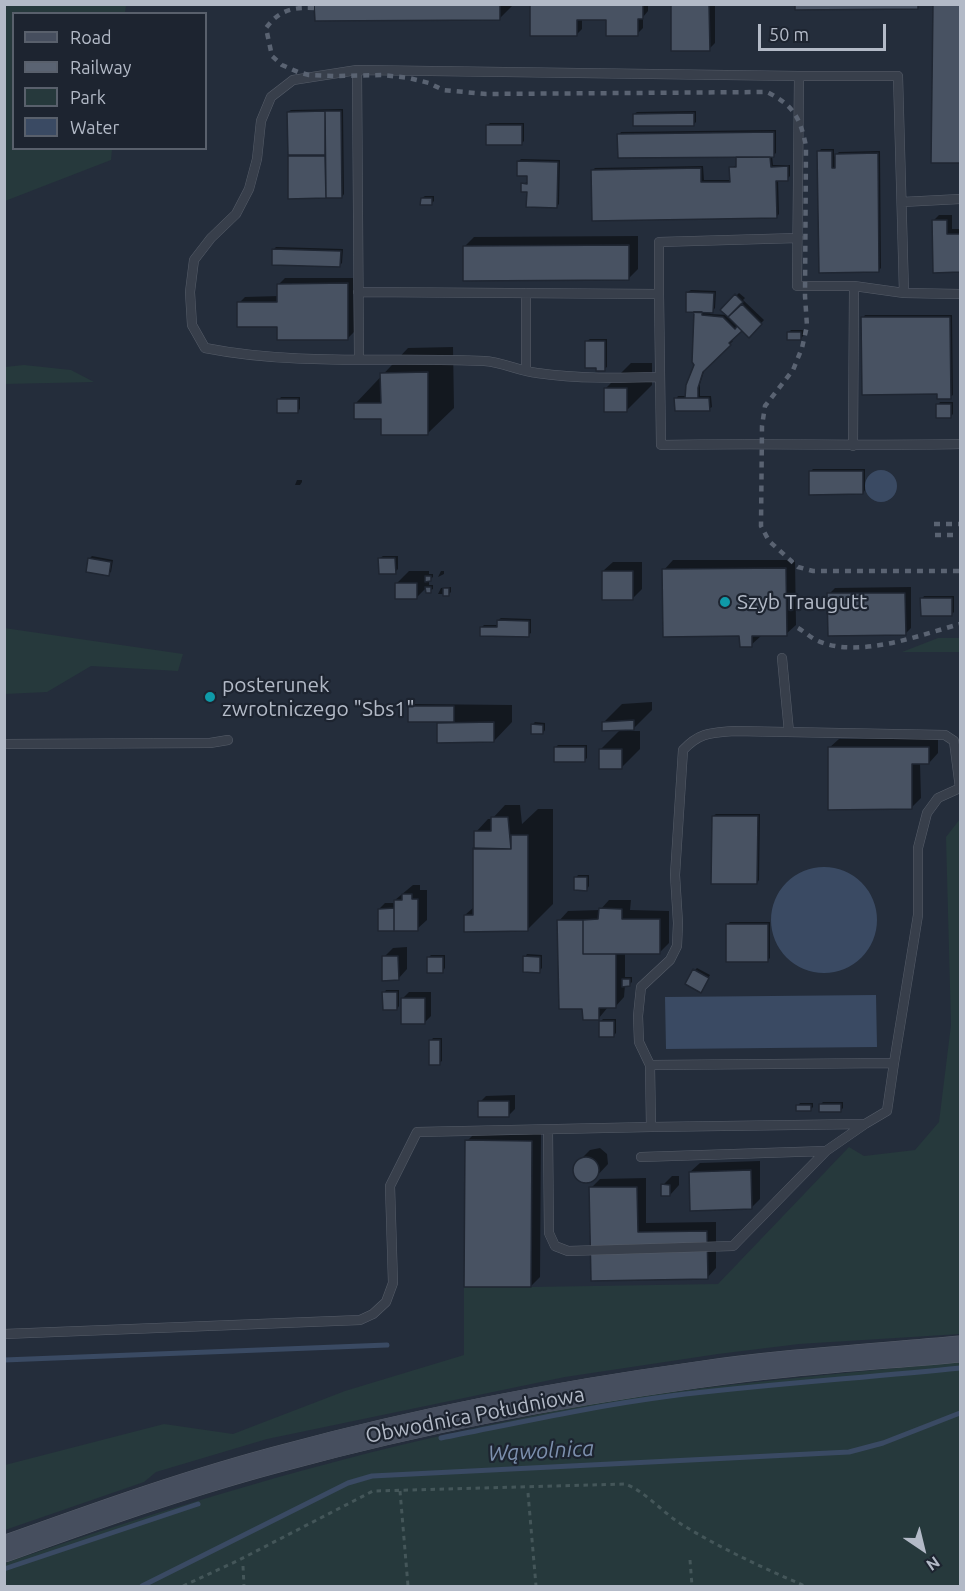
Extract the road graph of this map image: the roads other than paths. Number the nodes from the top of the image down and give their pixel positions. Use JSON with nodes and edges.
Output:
{"nodes":[{"id":1,"x":357,"y":70,"type":"junction"},
{"id":2,"x":800,"y":75,"type":"junction"},
{"id":3,"x":960,"y":199,"type":"edge"},
{"id":4,"x":902,"y":202,"type":"junction"},
{"id":5,"x":798,"y":238,"type":"junction"},
{"id":6,"x":854,"y":286,"type":"junction"},
{"id":7,"x":358,"y":292,"type":"junction"},
{"id":8,"x":526,"y":293,"type":"junction"},
{"id":9,"x":904,"y":293,"type":"junction"},
{"id":10,"x":659,"y":294,"type":"junction"},
{"id":11,"x":960,"y":294,"type":"edge"},
{"id":12,"x":359,"y":358,"type":"junction"},
{"id":13,"x":526,"y":371,"type":"junction"},
{"id":14,"x":660,"y":377,"type":"junction"},
{"id":15,"x":960,"y":444,"type":"edge"},
{"id":16,"x":853,"y":446,"type":"junction"},
{"id":17,"x":782,"y":658,"type":"dead end"},
{"id":18,"x":789,"y":732,"type":"junction"},
{"id":19,"x":228,"y":740,"type":"dead end"},
{"id":20,"x":4,"y":744,"type":"edge"},
{"id":21,"x":960,"y":788,"type":"edge"},
{"id":22,"x":894,"y":1063,"type":"junction"},
{"id":23,"x":650,"y":1065,"type":"junction"},
{"id":24,"x":865,"y":1124,"type":"junction"},
{"id":25,"x":651,"y":1128,"type":"junction"},
{"id":26,"x":548,"y":1131,"type":"junction"},
{"id":27,"x":825,"y":1151,"type":"junction"},
{"id":28,"x":641,"y":1157,"type":"dead end"},
{"id":29,"x":4,"y":1334,"type":"edge"},
{"id":30,"x":960,"y":1349,"type":"edge"},
{"id":31,"x":4,"y":1549,"type":"edge"}],
"edges":[{"from":1,"to":2,"type":"lane"},
{"from":1,"to":7,"type":"lane"},
{"from":1,"to":12,"type":"lane"},
{"from":2,"to":4,"type":"lane"},
{"from":2,"to":5,"type":"lane"},
{"from":3,"to":4,"type":"lane"},
{"from":4,"to":9,"type":"lane"},
{"from":5,"to":6,"type":"lane"},
{"from":5,"to":10,"type":"lane"},
{"from":6,"to":9,"type":"lane"},
{"from":6,"to":16,"type":"lane"},
{"from":7,"to":8,"type":"lane"},
{"from":7,"to":12,"type":"lane"},
{"from":8,"to":10,"type":"lane"},
{"from":8,"to":13,"type":"lane"},
{"from":9,"to":11,"type":"lane"},
{"from":10,"to":14,"type":"lane"},
{"from":12,"to":13,"type":"lane"},
{"from":13,"to":14,"type":"lane"},
{"from":14,"to":16,"type":"lane"},
{"from":15,"to":16,"type":"lane"},
{"from":17,"to":18,"type":"lane"},
{"from":18,"to":21,"type":"lane"},
{"from":18,"to":23,"type":"lane"},
{"from":19,"to":20,"type":"lane"},
{"from":21,"to":22,"type":"lane"},
{"from":22,"to":23,"type":"lane"},
{"from":22,"to":24,"type":"lane"},
{"from":23,"to":25,"type":"lane"},
{"from":24,"to":25,"type":"lane"},
{"from":24,"to":27,"type":"lane"},
{"from":25,"to":26,"type":"lane"},
{"from":26,"to":27,"type":"lane"},
{"from":26,"to":29,"type":"lane"},
{"from":27,"to":28,"type":"lane"},
{"from":30,"to":31,"type":"main road","name":"Obwodnica Południowa"}]}
